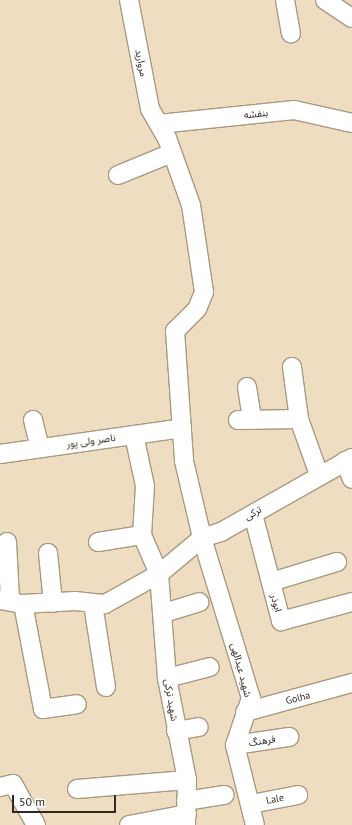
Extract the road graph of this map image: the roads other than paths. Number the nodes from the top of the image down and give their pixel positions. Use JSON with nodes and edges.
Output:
{"nodes":[{"id":1,"x":129,"y":0,"type":"edge"},
{"id":2,"x":285,"y":0,"type":"edge"},
{"id":3,"x":290,"y":33,"type":"dead end"},
{"id":4,"x":352,"y":123,"type":"edge"},
{"id":5,"x":159,"y":124,"type":"junction"},
{"id":6,"x":172,"y":153,"type":"junction"},
{"id":7,"x":118,"y":175,"type":"dead end"},
{"id":8,"x":292,"y":367,"type":"dead end"},
{"id":9,"x":247,"y":387,"type":"dead end"},
{"id":10,"x":299,"y":419,"type":"junction"},
{"id":11,"x":33,"y":420,"type":"dead end"},
{"id":12,"x":182,"y":428,"type":"junction"},
{"id":13,"x":134,"y":435,"type":"junction"},
{"id":14,"x":40,"y":448,"type":"junction"},
{"id":15,"x":0,"y":454,"type":"edge"},
{"id":16,"x":349,"y":460,"type":"edge"},
{"id":17,"x":319,"y":475,"type":"junction"},
{"id":18,"x":352,"y":479,"type":"edge"},
{"id":19,"x":253,"y":514,"type":"junction"},
{"id":20,"x":142,"y":535,"type":"junction"},
{"id":21,"x":202,"y":538,"type":"junction"},
{"id":22,"x":7,"y":542,"type":"dead end"},
{"id":23,"x":98,"y":542,"type":"dead end"},
{"id":24,"x":48,"y":553,"type":"dead end"},
{"id":25,"x":337,"y":562,"type":"dead end"},
{"id":26,"x":159,"y":574,"type":"junction"},
{"id":27,"x":271,"y":582,"type":"junction"},
{"id":28,"x":11,"y":601,"type":"edge"},
{"id":29,"x":199,"y":602,"type":"dead end"},
{"id":30,"x":352,"y":602,"type":"edge"},
{"id":31,"x":53,"y":603,"type":"junction"},
{"id":32,"x":92,"y":604,"type":"junction"},
{"id":33,"x":164,"y":612,"type":"junction"},
{"id":34,"x":210,"y":667,"type":"dead end"},
{"id":35,"x":167,"y":678,"type":"junction"},
{"id":36,"x":352,"y":683,"type":"edge"},
{"id":37,"x":106,"y":687,"type":"dead end"},
{"id":38,"x":77,"y":704,"type":"dead end"},
{"id":39,"x":245,"y":712,"type":"junction"},
{"id":40,"x":199,"y":727,"type":"dead end"},
{"id":41,"x":176,"y":731,"type":"junction"},
{"id":42,"x":289,"y":737,"type":"dead end"},
{"id":43,"x":235,"y":745,"type":"junction"},
{"id":44,"x":187,"y":780,"type":"junction"},
{"id":45,"x":0,"y":787,"type":"edge"},
{"id":46,"x":77,"y":789,"type":"dead end"},
{"id":47,"x":225,"y":795,"type":"dead end"},
{"id":48,"x":298,"y":795,"type":"dead end"},
{"id":49,"x":251,"y":804,"type":"junction"},
{"id":50,"x":186,"y":813,"type":"edge"},
{"id":51,"x":36,"y":825,"type":"edge"},
{"id":52,"x":129,"y":825,"type":"edge"},
{"id":53,"x":255,"y":825,"type":"edge"}],
"edges":[{"from":1,"to":5,"type":"street","name":"مروارید"},
{"from":2,"to":3,"type":"street"},
{"from":4,"to":5,"type":"street","name":"بنفشه"},
{"from":5,"to":6,"type":"street","name":"مروارید"},
{"from":6,"to":7,"type":"street"},
{"from":6,"to":12,"type":"street","name":"مروارید"},
{"from":8,"to":10,"type":"street"},
{"from":9,"to":10,"type":"street"},
{"from":10,"to":17,"type":"street"},
{"from":11,"to":14,"type":"street"},
{"from":12,"to":13,"type":"street","name":"ناصر ولی پور"},
{"from":12,"to":21,"type":"street","name":"شهید عبدالهی"},
{"from":13,"to":14,"type":"street","name":"ناصر ولی پور"},
{"from":13,"to":20,"type":"street"},
{"from":14,"to":15,"type":"street","name":"ناصر ولی پور"},
{"from":16,"to":17,"type":"street","name":"ترکی"},
{"from":16,"to":18,"type":"street"},
{"from":17,"to":19,"type":"street","name":"ترکی"},
{"from":19,"to":21,"type":"street","name":"ترکی"},
{"from":19,"to":27,"type":"street","name":"ابوذر"},
{"from":20,"to":23,"type":"street"},
{"from":20,"to":26,"type":"street","name":"شهید ترکی"},
{"from":21,"to":26,"type":"street","name":"ترکی"},
{"from":21,"to":39,"type":"street","name":"شهید عبدالهی"},
{"from":22,"to":28,"type":"street"},
{"from":24,"to":31,"type":"street"},
{"from":25,"to":27,"type":"street"},
{"from":26,"to":32,"type":"street","name":"ترکی"},
{"from":26,"to":33,"type":"street","name":"شهید ترکی"},
{"from":27,"to":30,"type":"street","name":"ابوذر"},
{"from":28,"to":31,"type":"street","name":"ترکی"},
{"from":28,"to":38,"type":"street"},
{"from":29,"to":33,"type":"street"},
{"from":31,"to":32,"type":"street","name":"ترکی"},
{"from":32,"to":37,"type":"street"},
{"from":33,"to":35,"type":"street","name":"شهید ترکی"},
{"from":34,"to":35,"type":"street"},
{"from":35,"to":41,"type":"street","name":"شهید ترکی"},
{"from":36,"to":39,"type":"street","name":"Golha"},
{"from":39,"to":43,"type":"street","name":"شهید عبدالهی"},
{"from":40,"to":41,"type":"street"},
{"from":41,"to":44,"type":"street","name":"شهید ترکی"},
{"from":42,"to":43,"type":"street","name":"فرهنگ"},
{"from":43,"to":49,"type":"street"},
{"from":44,"to":46,"type":"street"},
{"from":44,"to":50,"type":"street","name":"شهید ترکی"},
{"from":45,"to":51,"type":"street"},
{"from":47,"to":50,"type":"street"},
{"from":48,"to":49,"type":"street","name":"Lale"},
{"from":49,"to":53,"type":"street"},
{"from":50,"to":52,"type":"street"}]}
